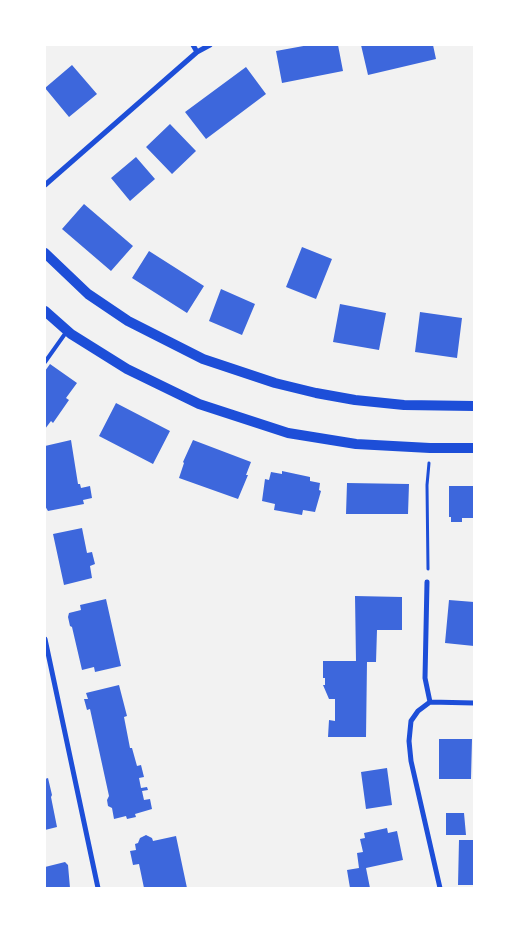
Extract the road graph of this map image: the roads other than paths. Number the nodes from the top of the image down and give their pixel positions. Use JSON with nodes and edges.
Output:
{"nodes":[{"id":1,"x":192,"y":45,"type":"edge"},
{"id":2,"x":210,"y":45,"type":"edge"},
{"id":3,"x":197,"y":52,"type":"junction"},
{"id":4,"x":45,"y":185,"type":"edge"},
{"id":5,"x":45,"y":253,"type":"edge"},
{"id":6,"x":45,"y":311,"type":"edge"},
{"id":7,"x":67,"y":331,"type":"junction"},
{"id":8,"x":45,"y":362,"type":"edge"},
{"id":9,"x":474,"y":406,"type":"edge"},
{"id":10,"x":474,"y":448,"type":"edge"},
{"id":11,"x":428,"y":582,"type":"road end"},
{"id":12,"x":45,"y":640,"type":"edge"},
{"id":13,"x":430,"y":702,"type":"junction"},
{"id":14,"x":474,"y":703,"type":"edge"},
{"id":15,"x":98,"y":888,"type":"edge"},
{"id":16,"x":440,"y":888,"type":"edge"}],
"edges":[{"from":1,"to":3,"type":"street"},
{"from":2,"to":3,"type":"street"},
{"from":3,"to":4,"type":"street"},
{"from":5,"to":9,"type":"main road"},
{"from":6,"to":7,"type":"main road"},
{"from":7,"to":8,"type":"lane"},
{"from":7,"to":10,"type":"main road"},
{"from":11,"to":13,"type":"street"},
{"from":12,"to":15,"type":"street"},
{"from":13,"to":14,"type":"street"},
{"from":13,"to":16,"type":"street"}]}
